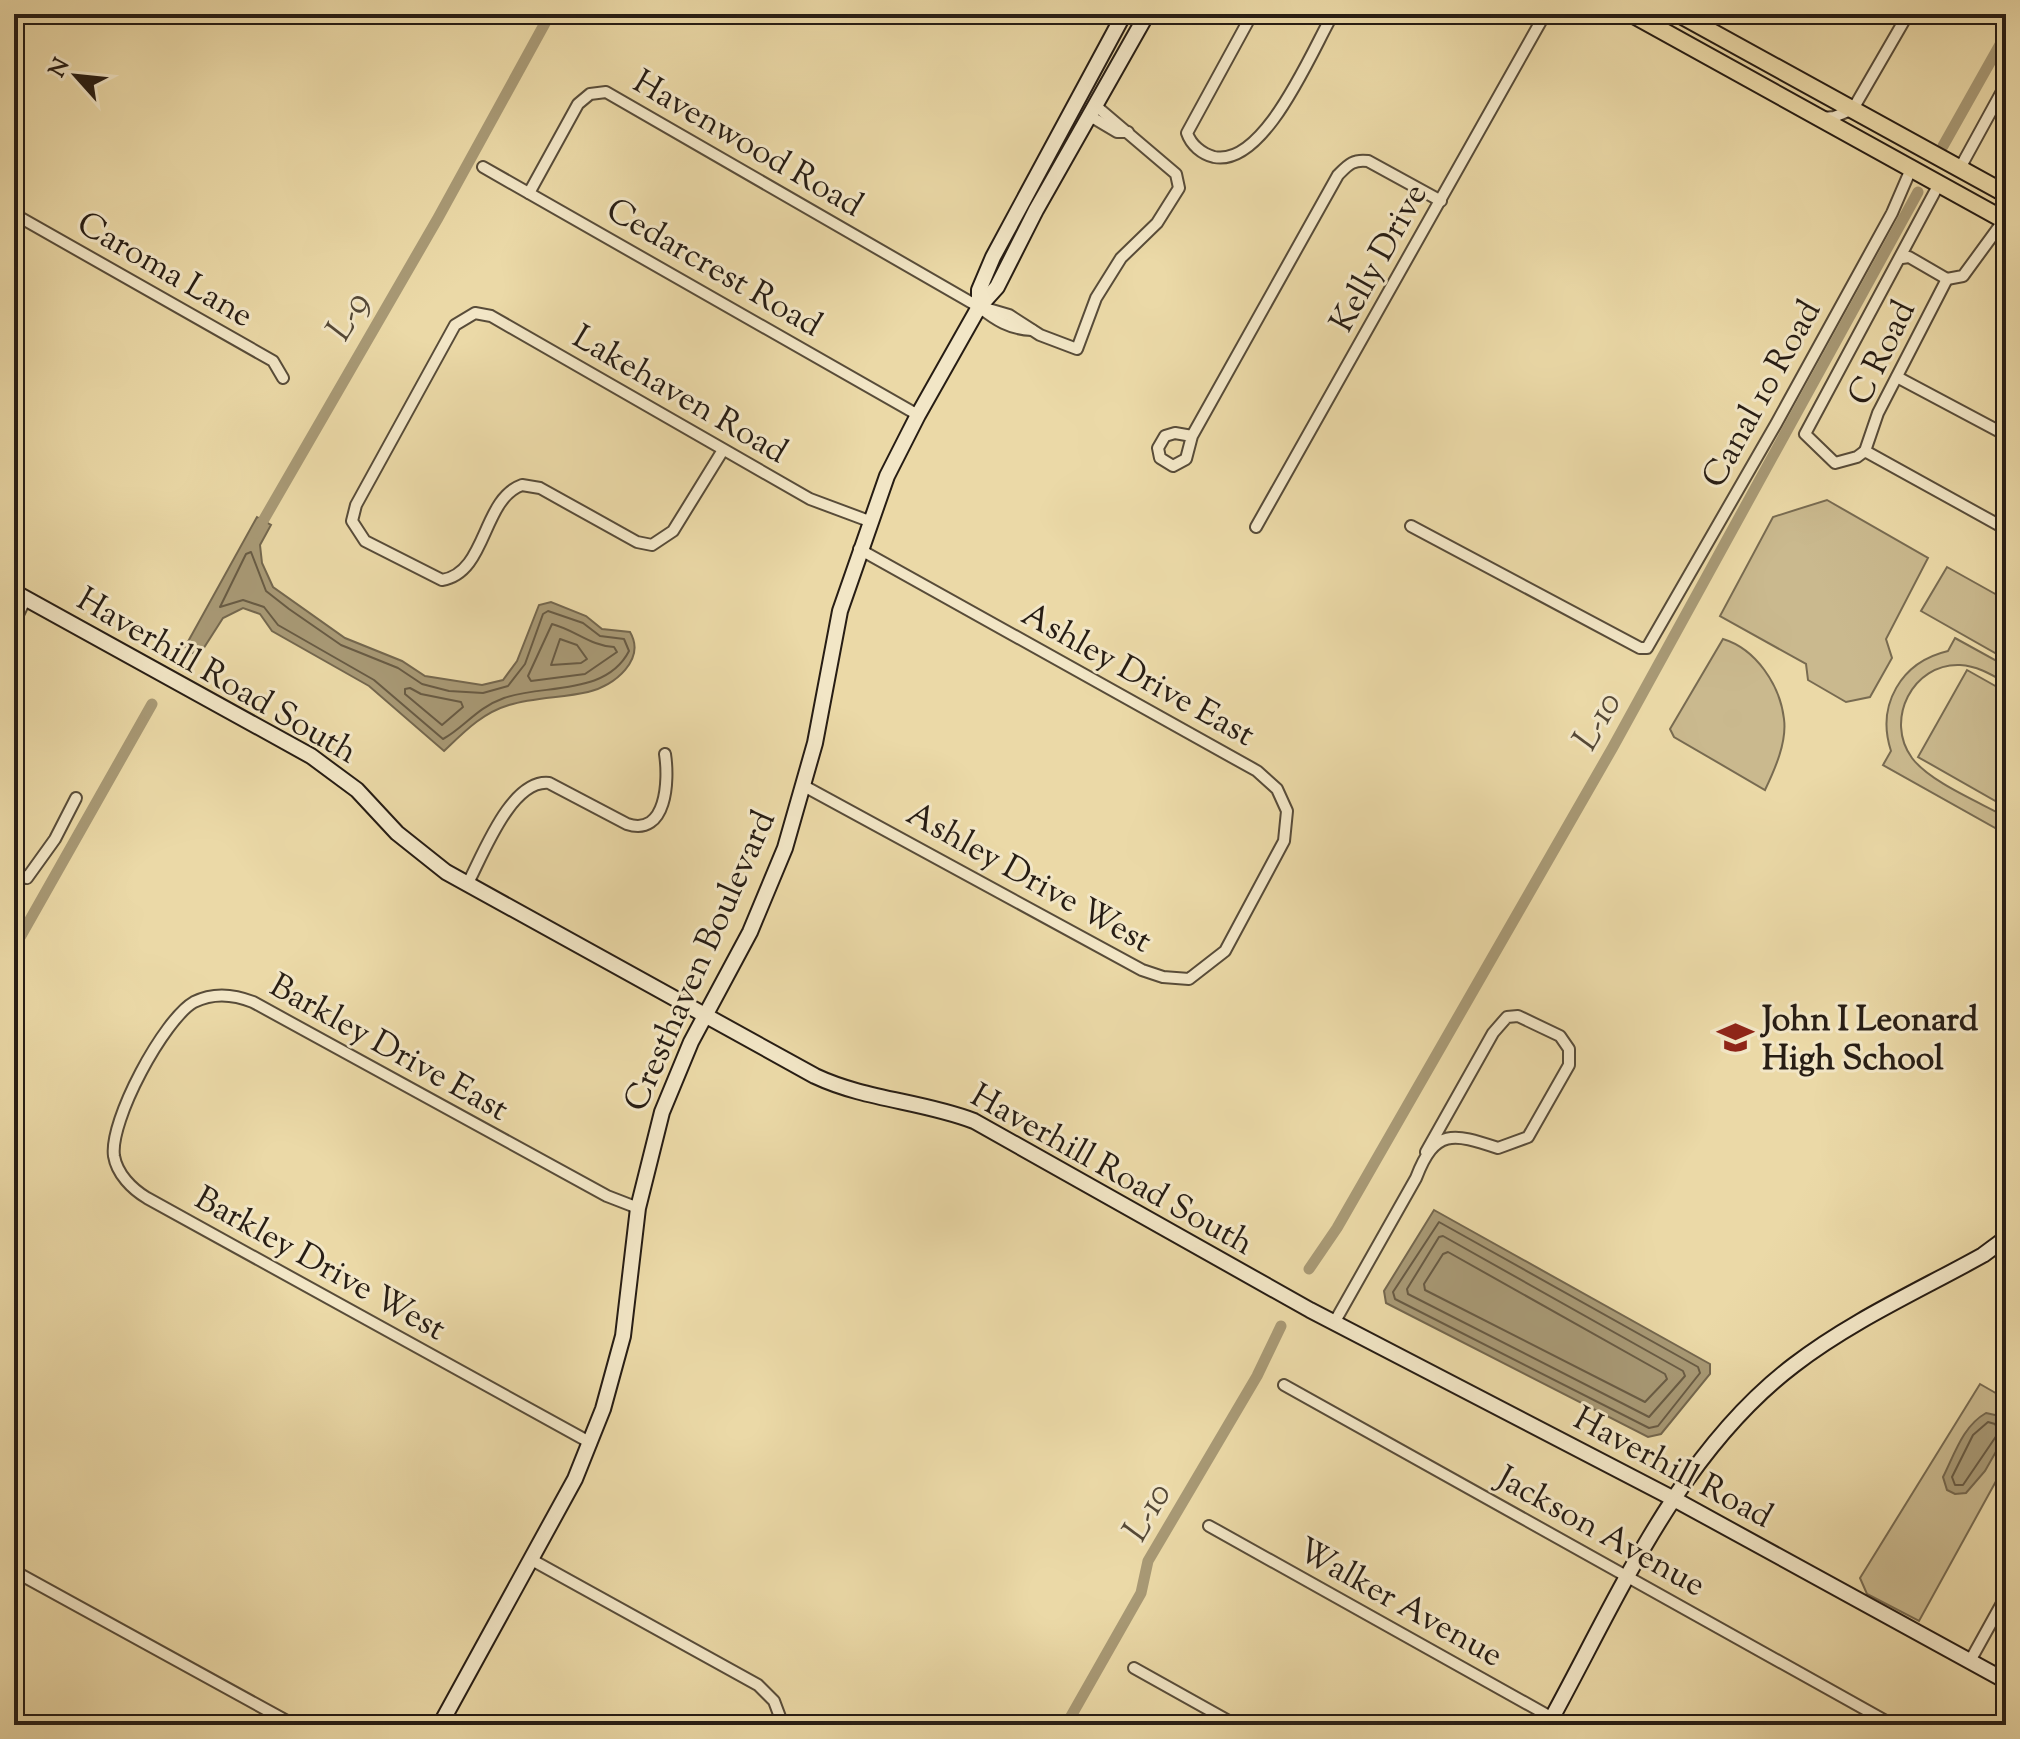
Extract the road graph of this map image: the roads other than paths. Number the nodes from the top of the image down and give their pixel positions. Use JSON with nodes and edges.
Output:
{"nodes":[{"id":1,"x":1124,"y":14,"type":"edge"},
{"id":2,"x":1147,"y":14,"type":"edge"},
{"id":3,"x":1252,"y":14,"type":"edge"},
{"id":4,"x":1333,"y":14,"type":"edge"},
{"id":5,"x":1545,"y":14,"type":"edge"},
{"id":6,"x":1632,"y":14,"type":"edge"},
{"id":7,"x":1679,"y":14,"type":"edge"},
{"id":8,"x":1908,"y":14,"type":"edge"},
{"id":9,"x":2006,"y":84,"type":"edge"},
{"id":10,"x":1853,"y":109,"type":"junction"},
{"id":11,"x":1093,"y":111,"type":"junction"},
{"id":12,"x":1816,"y":118,"type":"junction"},
{"id":13,"x":1865,"y":144,"type":"junction"},
{"id":14,"x":483,"y":167,"type":"dead end"},
{"id":15,"x":1960,"y":168,"type":"junction"},
{"id":16,"x":1911,"y":169,"type":"junction"},
{"id":17,"x":1939,"y":184,"type":"junction"},
{"id":18,"x":2003,"y":192,"type":"edge"},
{"id":19,"x":529,"y":193,"type":"junction"},
{"id":20,"x":1441,"y":201,"type":"junction"},
{"id":21,"x":14,"y":214,"type":"edge"},
{"id":22,"x":2005,"y":221,"type":"edge"},
{"id":23,"x":1902,"y":258,"type":"junction"},
{"id":24,"x":1947,"y":279,"type":"junction"},
{"id":25,"x":979,"y":307,"type":"junction"},
{"id":26,"x":1897,"y":377,"type":"junction"},
{"id":27,"x":283,"y":378,"type":"dead end"},
{"id":28,"x":918,"y":415,"type":"junction"},
{"id":29,"x":2006,"y":435,"type":"edge"},
{"id":30,"x":1192,"y":436,"type":"dead end"},
{"id":31,"x":723,"y":450,"type":"junction"},
{"id":32,"x":1865,"y":451,"type":"junction"},
{"id":33,"x":869,"y":521,"type":"junction"},
{"id":34,"x":1411,"y":526,"type":"dead end"},
{"id":35,"x":1256,"y":527,"type":"dead end"},
{"id":36,"x":2006,"y":529,"type":"edge"},
{"id":37,"x":859,"y":549,"type":"junction"},
{"id":38,"x":20,"y":595,"type":"edge"},
{"id":39,"x":14,"y":623,"type":"edge"},
{"id":40,"x":665,"y":754,"type":"dead end"},
{"id":41,"x":804,"y":786,"type":"junction"},
{"id":42,"x":76,"y":798,"type":"dead end"},
{"id":43,"x":14,"y":871,"type":"edge"},
{"id":44,"x":467,"y":885,"type":"junction"},
{"id":45,"x":1251,"y":906,"type":"joint"},
{"id":46,"x":705,"y":1015,"type":"junction"},
{"id":47,"x":140,"y":1078,"type":"joint"},
{"id":48,"x":1426,"y":1152,"type":"junction"},
{"id":49,"x":638,"y":1208,"type":"junction"},
{"id":50,"x":2006,"y":1238,"type":"edge"},
{"id":51,"x":1310,"y":1310,"type":"joint"},
{"id":52,"x":1334,"y":1323,"type":"junction"},
{"id":53,"x":1284,"y":1385,"type":"dead end"},
{"id":54,"x":591,"y":1443,"type":"junction"},
{"id":55,"x":1674,"y":1499,"type":"junction"},
{"id":56,"x":1209,"y":1526,"type":"dead end"},
{"id":57,"x":532,"y":1560,"type":"junction"},
{"id":58,"x":14,"y":1571,"type":"edge"},
{"id":59,"x":1628,"y":1576,"type":"junction"},
{"id":60,"x":2006,"y":1596,"type":"edge"},
{"id":61,"x":1970,"y":1661,"type":"junction"},
{"id":62,"x":1134,"y":1668,"type":"dead end"},
{"id":63,"x":2006,"y":1681,"type":"edge"},
{"id":64,"x":1555,"y":1723,"type":"edge"},
{"id":65,"x":294,"y":1725,"type":"edge"},
{"id":66,"x":440,"y":1725,"type":"edge"},
{"id":67,"x":783,"y":1725,"type":"edge"},
{"id":68,"x":1236,"y":1725,"type":"edge"},
{"id":69,"x":1893,"y":1725,"type":"edge"}],
"edges":[{"from":1,"to":25,"type":"street","name":"Cresthaven Boulevard"},
{"from":2,"to":11,"type":"street","name":"Cresthaven Boulevard"},
{"from":3,"to":4,"type":"street"},
{"from":5,"to":20,"type":"street","name":"Kelly Drive"},
{"from":6,"to":12,"type":"main road"},
{"from":7,"to":10,"type":"main road"},
{"from":8,"to":10,"type":"street"},
{"from":9,"to":15,"type":"street"},
{"from":10,"to":12,"type":"street"},
{"from":10,"to":15,"type":"main road"},
{"from":11,"to":25,"type":"street","name":"Cresthaven Boulevard"},
{"from":11,"to":25,"type":"street"},
{"from":12,"to":13,"type":"main road"},
{"from":13,"to":16,"type":"main road"},
{"from":13,"to":18,"type":"main road"},
{"from":14,"to":19,"type":"street","name":"Cedarcrest Road"},
{"from":15,"to":18,"type":"main road"},
{"from":16,"to":17,"type":"main road"},
{"from":16,"to":34,"type":"street","name":"Canal 10 Road"},
{"from":17,"to":22,"type":"main road"},
{"from":17,"to":23,"type":"street"},
{"from":19,"to":25,"type":"street","name":"Havenwood Road"},
{"from":19,"to":28,"type":"street","name":"Cedarcrest Road"},
{"from":20,"to":30,"type":"street"},
{"from":20,"to":35,"type":"street","name":"Kelly Drive"},
{"from":21,"to":27,"type":"street","name":"Caroma Lane"},
{"from":22,"to":24,"type":"street"},
{"from":23,"to":24,"type":"street"},
{"from":23,"to":32,"type":"street"},
{"from":24,"to":26,"type":"street","name":"C Road"},
{"from":25,"to":28,"type":"street","name":"Cresthaven Boulevard"},
{"from":26,"to":29,"type":"street"},
{"from":26,"to":32,"type":"street","name":"C Road"},
{"from":28,"to":33,"type":"street","name":"Cresthaven Boulevard"},
{"from":31,"to":31,"type":"street","name":"Lakehaven Road"},
{"from":31,"to":33,"type":"street","name":"Lakehaven Road"},
{"from":32,"to":36,"type":"street"},
{"from":33,"to":37,"type":"street","name":"Cresthaven Boulevard"},
{"from":37,"to":41,"type":"street","name":"Cresthaven Boulevard"},
{"from":37,"to":45,"type":"street","name":"Ashley Drive East"},
{"from":38,"to":39,"type":"street"},
{"from":38,"to":44,"type":"street","name":"Haverhill Road South"},
{"from":40,"to":44,"type":"street"},
{"from":41,"to":45,"type":"street","name":"Ashley Drive West"},
{"from":41,"to":46,"type":"street","name":"Cresthaven Boulevard"},
{"from":42,"to":43,"type":"street"},
{"from":44,"to":46,"type":"street","name":"Haverhill Road South"},
{"from":46,"to":49,"type":"street","name":"Cresthaven Boulevard"},
{"from":46,"to":51,"type":"street","name":"Haverhill Road South"},
{"from":47,"to":49,"type":"street","name":"Barkley Drive East"},
{"from":47,"to":54,"type":"street","name":"Barkley Drive West"},
{"from":48,"to":48,"type":"street"},
{"from":48,"to":52,"type":"street"},
{"from":49,"to":54,"type":"street","name":"Cresthaven Boulevard"},
{"from":50,"to":55,"type":"street"},
{"from":51,"to":52,"type":"street","name":"Haverhill Road"},
{"from":52,"to":55,"type":"street","name":"Haverhill Road"},
{"from":53,"to":59,"type":"street","name":"Jackson Avenue"},
{"from":54,"to":57,"type":"street","name":"Cresthaven Boulevard"},
{"from":55,"to":59,"type":"street"},
{"from":55,"to":61,"type":"street","name":"Haverhill Road"},
{"from":56,"to":64,"type":"street","name":"Walker Avenue"},
{"from":57,"to":66,"type":"street","name":"Cresthaven Boulevard"},
{"from":57,"to":67,"type":"street"},
{"from":58,"to":65,"type":"street"},
{"from":59,"to":64,"type":"street"},
{"from":59,"to":69,"type":"street","name":"Jackson Avenue"},
{"from":60,"to":61,"type":"street"},
{"from":61,"to":63,"type":"street","name":"Haverhill Road"},
{"from":62,"to":68,"type":"street"}]}
